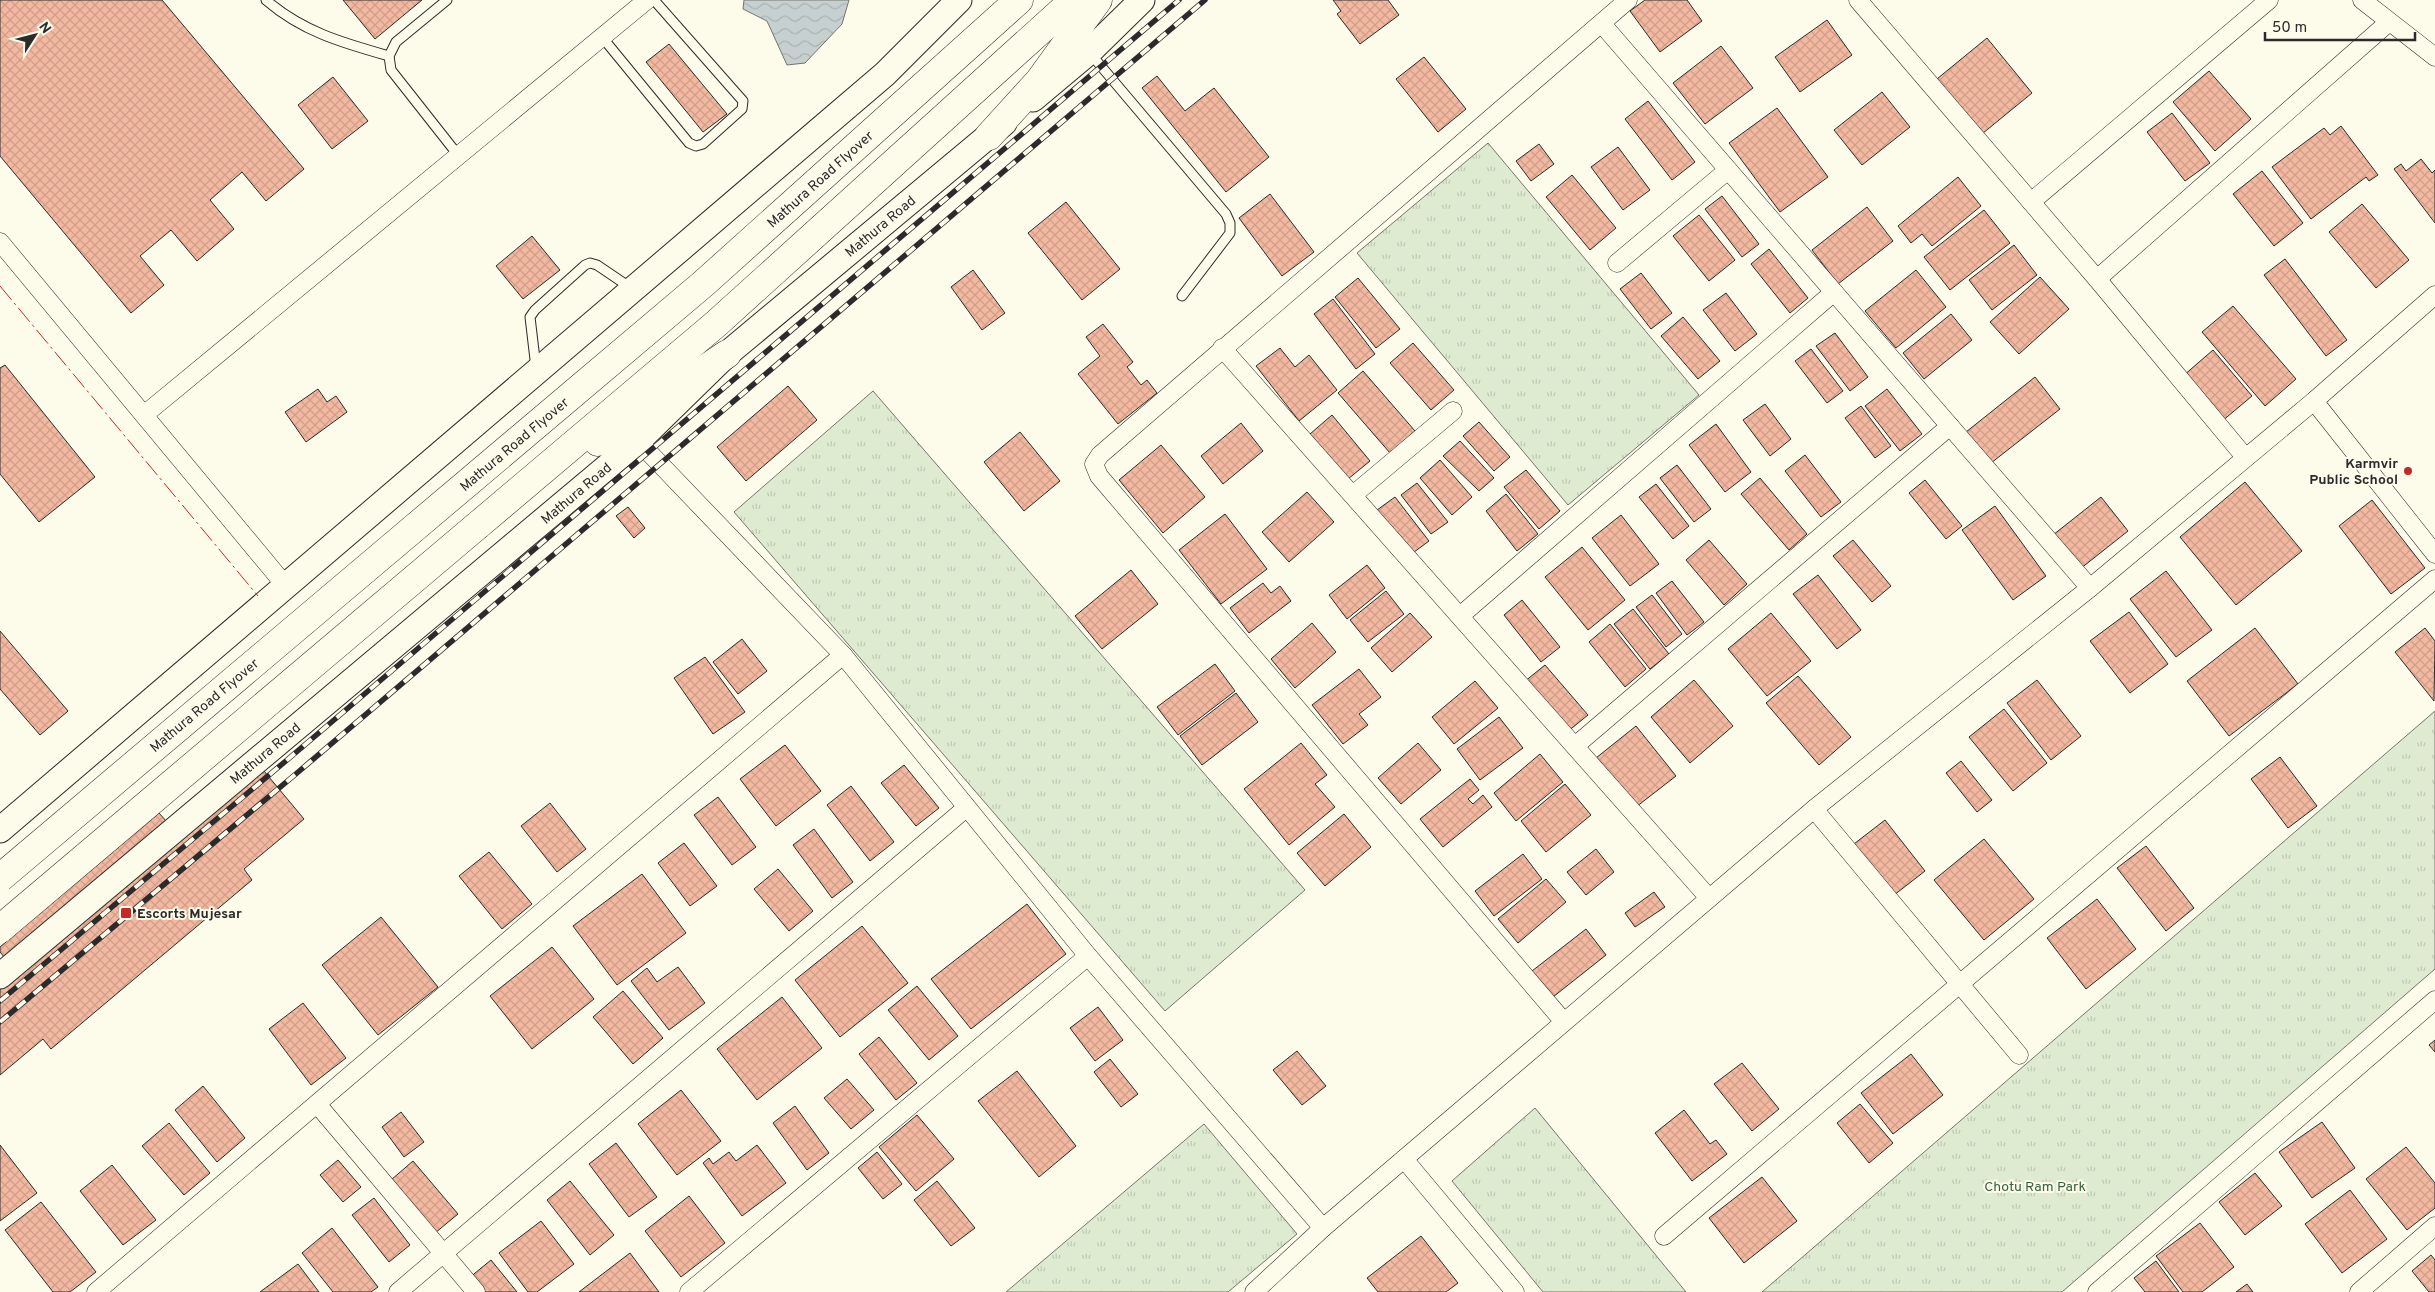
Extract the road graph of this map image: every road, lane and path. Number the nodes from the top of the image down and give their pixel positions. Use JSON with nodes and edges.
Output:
{"nodes":[{"id":1,"x":266,"y":0,"type":"edge"},
{"id":2,"x":448,"y":0,"type":"edge"},
{"id":3,"x":647,"y":0,"type":"edge"},
{"id":4,"x":654,"y":0,"type":"edge"},
{"id":5,"x":959,"y":0,"type":"edge"},
{"id":6,"x":990,"y":0,"type":"edge"},
{"id":7,"x":1019,"y":0,"type":"edge"},
{"id":8,"x":1074,"y":0,"type":"edge"},
{"id":9,"x":1098,"y":0,"type":"edge"},
{"id":10,"x":1142,"y":0,"type":"edge"},
{"id":11,"x":1628,"y":0,"type":"edge"},
{"id":12,"x":1858,"y":0,"type":"edge"},
{"id":13,"x":2268,"y":0,"type":"edge"},
{"id":14,"x":2362,"y":0,"type":"edge"},
{"id":15,"x":2389,"y":22,"type":"junction"},
{"id":16,"x":1602,"y":24,"type":"junction"},
{"id":17,"x":602,"y":37,"type":"junction"},
{"id":18,"x":1089,"y":52,"type":"junction"},
{"id":19,"x":389,"y":56,"type":"junction"},
{"id":20,"x":2435,"y":57,"type":"edge"},
{"id":21,"x":929,"y":82,"type":"junction"},
{"id":22,"x":988,"y":136,"type":"junction"},
{"id":23,"x":458,"y":155,"type":"junction"},
{"id":24,"x":1728,"y":170,"type":"junction"},
{"id":25,"x":2031,"y":202,"type":"junction"},
{"id":26,"x":0,"y":242,"type":"edge"},
{"id":27,"x":1617,"y":263,"type":"dead end"},
{"id":28,"x":2097,"y":279,"type":"junction"},
{"id":29,"x":634,"y":290,"type":"junction"},
{"id":30,"x":1834,"y":292,"type":"junction"},
{"id":31,"x":2435,"y":295,"type":"edge"},
{"id":32,"x":1182,"y":296,"type":"dead end"},
{"id":33,"x":1222,"y":348,"type":"junction"},
{"id":34,"x":727,"y":354,"type":"junction"},
{"id":35,"x":537,"y":373,"type":"junction"},
{"id":36,"x":2314,"y":401,"type":"junction"},
{"id":37,"x":1453,"y":411,"type":"dead end"},
{"id":38,"x":144,"y":415,"type":"junction"},
{"id":39,"x":1950,"y":426,"type":"junction"},
{"id":40,"x":638,"y":441,"type":"junction"},
{"id":41,"x":2245,"y":457,"type":"junction"},
{"id":42,"x":514,"y":494,"type":"junction"},
{"id":43,"x":1352,"y":495,"type":"junction"},
{"id":44,"x":2435,"y":554,"type":"edge"},
{"id":45,"x":2435,"y":579,"type":"edge"},
{"id":46,"x":285,"y":585,"type":"junction"},
{"id":47,"x":2090,"y":588,"type":"junction"},
{"id":48,"x":1460,"y":616,"type":"junction"},
{"id":49,"x":842,"y":655,"type":"junction"},
{"id":50,"x":1575,"y":746,"type":"junction"},
{"id":51,"x":966,"y":808,"type":"junction"},
{"id":52,"x":1814,"y":809,"type":"junction"},
{"id":53,"x":0,"y":830,"type":"edge"},
{"id":54,"x":0,"y":878,"type":"edge"},
{"id":55,"x":1709,"y":898,"type":"junction"},
{"id":56,"x":0,"y":929,"type":"edge"},
{"id":57,"x":1088,"y":956,"type":"junction"},
{"id":58,"x":0,"y":976,"type":"edge"},
{"id":59,"x":1960,"y":984,"type":"junction"},
{"id":60,"x":2435,"y":1000,"type":"edge"},
{"id":61,"x":1564,"y":1022,"type":"junction"},
{"id":62,"x":2019,"y":1055,"type":"dead end"},
{"id":63,"x":317,"y":1104,"type":"junction"},
{"id":64,"x":1404,"y":1159,"type":"junction"},
{"id":65,"x":2435,"y":1226,"type":"edge"},
{"id":66,"x":1322,"y":1228,"type":"junction"},
{"id":67,"x":1664,"y":1236,"type":"dead end"},
{"id":68,"x":443,"y":1254,"type":"junction"},
{"id":69,"x":96,"y":1292,"type":"edge"},
{"id":70,"x":398,"y":1292,"type":"edge"},
{"id":71,"x":476,"y":1292,"type":"edge"},
{"id":72,"x":689,"y":1292,"type":"edge"},
{"id":73,"x":1254,"y":1292,"type":"edge"},
{"id":74,"x":1514,"y":1292,"type":"edge"},
{"id":75,"x":2097,"y":1292,"type":"edge"},
{"id":76,"x":2359,"y":1292,"type":"edge"}],
"edges":[{"from":1,"to":19,"type":"lane"},
{"from":2,"to":19,"type":"lane"},
{"from":3,"to":17,"type":"street"},
{"from":4,"to":17,"type":"lane"},
{"from":5,"to":29,"type":"main road"},
{"from":6,"to":21,"type":"highway"},
{"from":7,"to":21,"type":"highway","name":"Mathura Road Flyover"},
{"from":8,"to":42,"type":"highway"},
{"from":9,"to":22,"type":"highway"},
{"from":10,"to":18,"type":"main road","name":"Mathura Road"},
{"from":11,"to":16,"type":"street"},
{"from":12,"to":25,"type":"street"},
{"from":13,"to":25,"type":"street"},
{"from":14,"to":15,"type":"street"},
{"from":15,"to":20,"type":"street"},
{"from":15,"to":28,"type":"street"},
{"from":16,"to":24,"type":"street"},
{"from":16,"to":33,"type":"street"},
{"from":17,"to":23,"type":"street"},
{"from":18,"to":22,"type":"main road","name":"Mathura Road"},
{"from":18,"to":32,"type":"lane"},
{"from":19,"to":23,"type":"lane"},
{"from":21,"to":54,"type":"highway","name":"Mathura Road Flyover","bridge":true},
{"from":22,"to":34,"type":"main road","name":"Mathura Road"},
{"from":23,"to":38,"type":"street"},
{"from":24,"to":27,"type":"street"},
{"from":24,"to":30,"type":"street"},
{"from":25,"to":28,"type":"street"},
{"from":26,"to":38,"type":"street"},
{"from":28,"to":41,"type":"street"},
{"from":29,"to":35,"type":"main road"},
{"from":29,"to":35,"type":"lane"},
{"from":30,"to":39,"type":"street"},
{"from":30,"to":48,"type":"street"},
{"from":31,"to":36,"type":"street"},
{"from":33,"to":43,"type":"street"},
{"from":33,"to":61,"type":"street"},
{"from":34,"to":40,"type":"main road","name":"Mathura Road"},
{"from":34,"to":42,"type":"highway"},
{"from":35,"to":46,"type":"main road"},
{"from":36,"to":41,"type":"street"},
{"from":36,"to":44,"type":"street"},
{"from":37,"to":43,"type":"street"},
{"from":38,"to":46,"type":"street"},
{"from":39,"to":47,"type":"street"},
{"from":39,"to":50,"type":"street"},
{"from":40,"to":49,"type":"street"},
{"from":40,"to":58,"type":"main road","name":"Mathura Road"},
{"from":41,"to":47,"type":"street"},
{"from":42,"to":56,"type":"highway","bridge":true},
{"from":43,"to":48,"type":"street"},
{"from":45,"to":59,"type":"street"},
{"from":46,"to":53,"type":"main road"},
{"from":47,"to":52,"type":"street"},
{"from":48,"to":50,"type":"street"},
{"from":49,"to":51,"type":"street"},
{"from":49,"to":63,"type":"street"},
{"from":50,"to":55,"type":"street"},
{"from":51,"to":57,"type":"street"},
{"from":51,"to":68,"type":"street"},
{"from":52,"to":55,"type":"street"},
{"from":52,"to":59,"type":"street"},
{"from":55,"to":61,"type":"street"},
{"from":57,"to":66,"type":"street"},
{"from":57,"to":72,"type":"street"},
{"from":59,"to":62,"type":"street"},
{"from":59,"to":67,"type":"street"},
{"from":60,"to":75,"type":"street"},
{"from":61,"to":64,"type":"street"},
{"from":63,"to":68,"type":"street"},
{"from":63,"to":69,"type":"street"},
{"from":64,"to":66,"type":"street"},
{"from":64,"to":74,"type":"street"},
{"from":65,"to":76,"type":"street"},
{"from":66,"to":73,"type":"street"},
{"from":68,"to":70,"type":"street"},
{"from":68,"to":71,"type":"street"}]}
